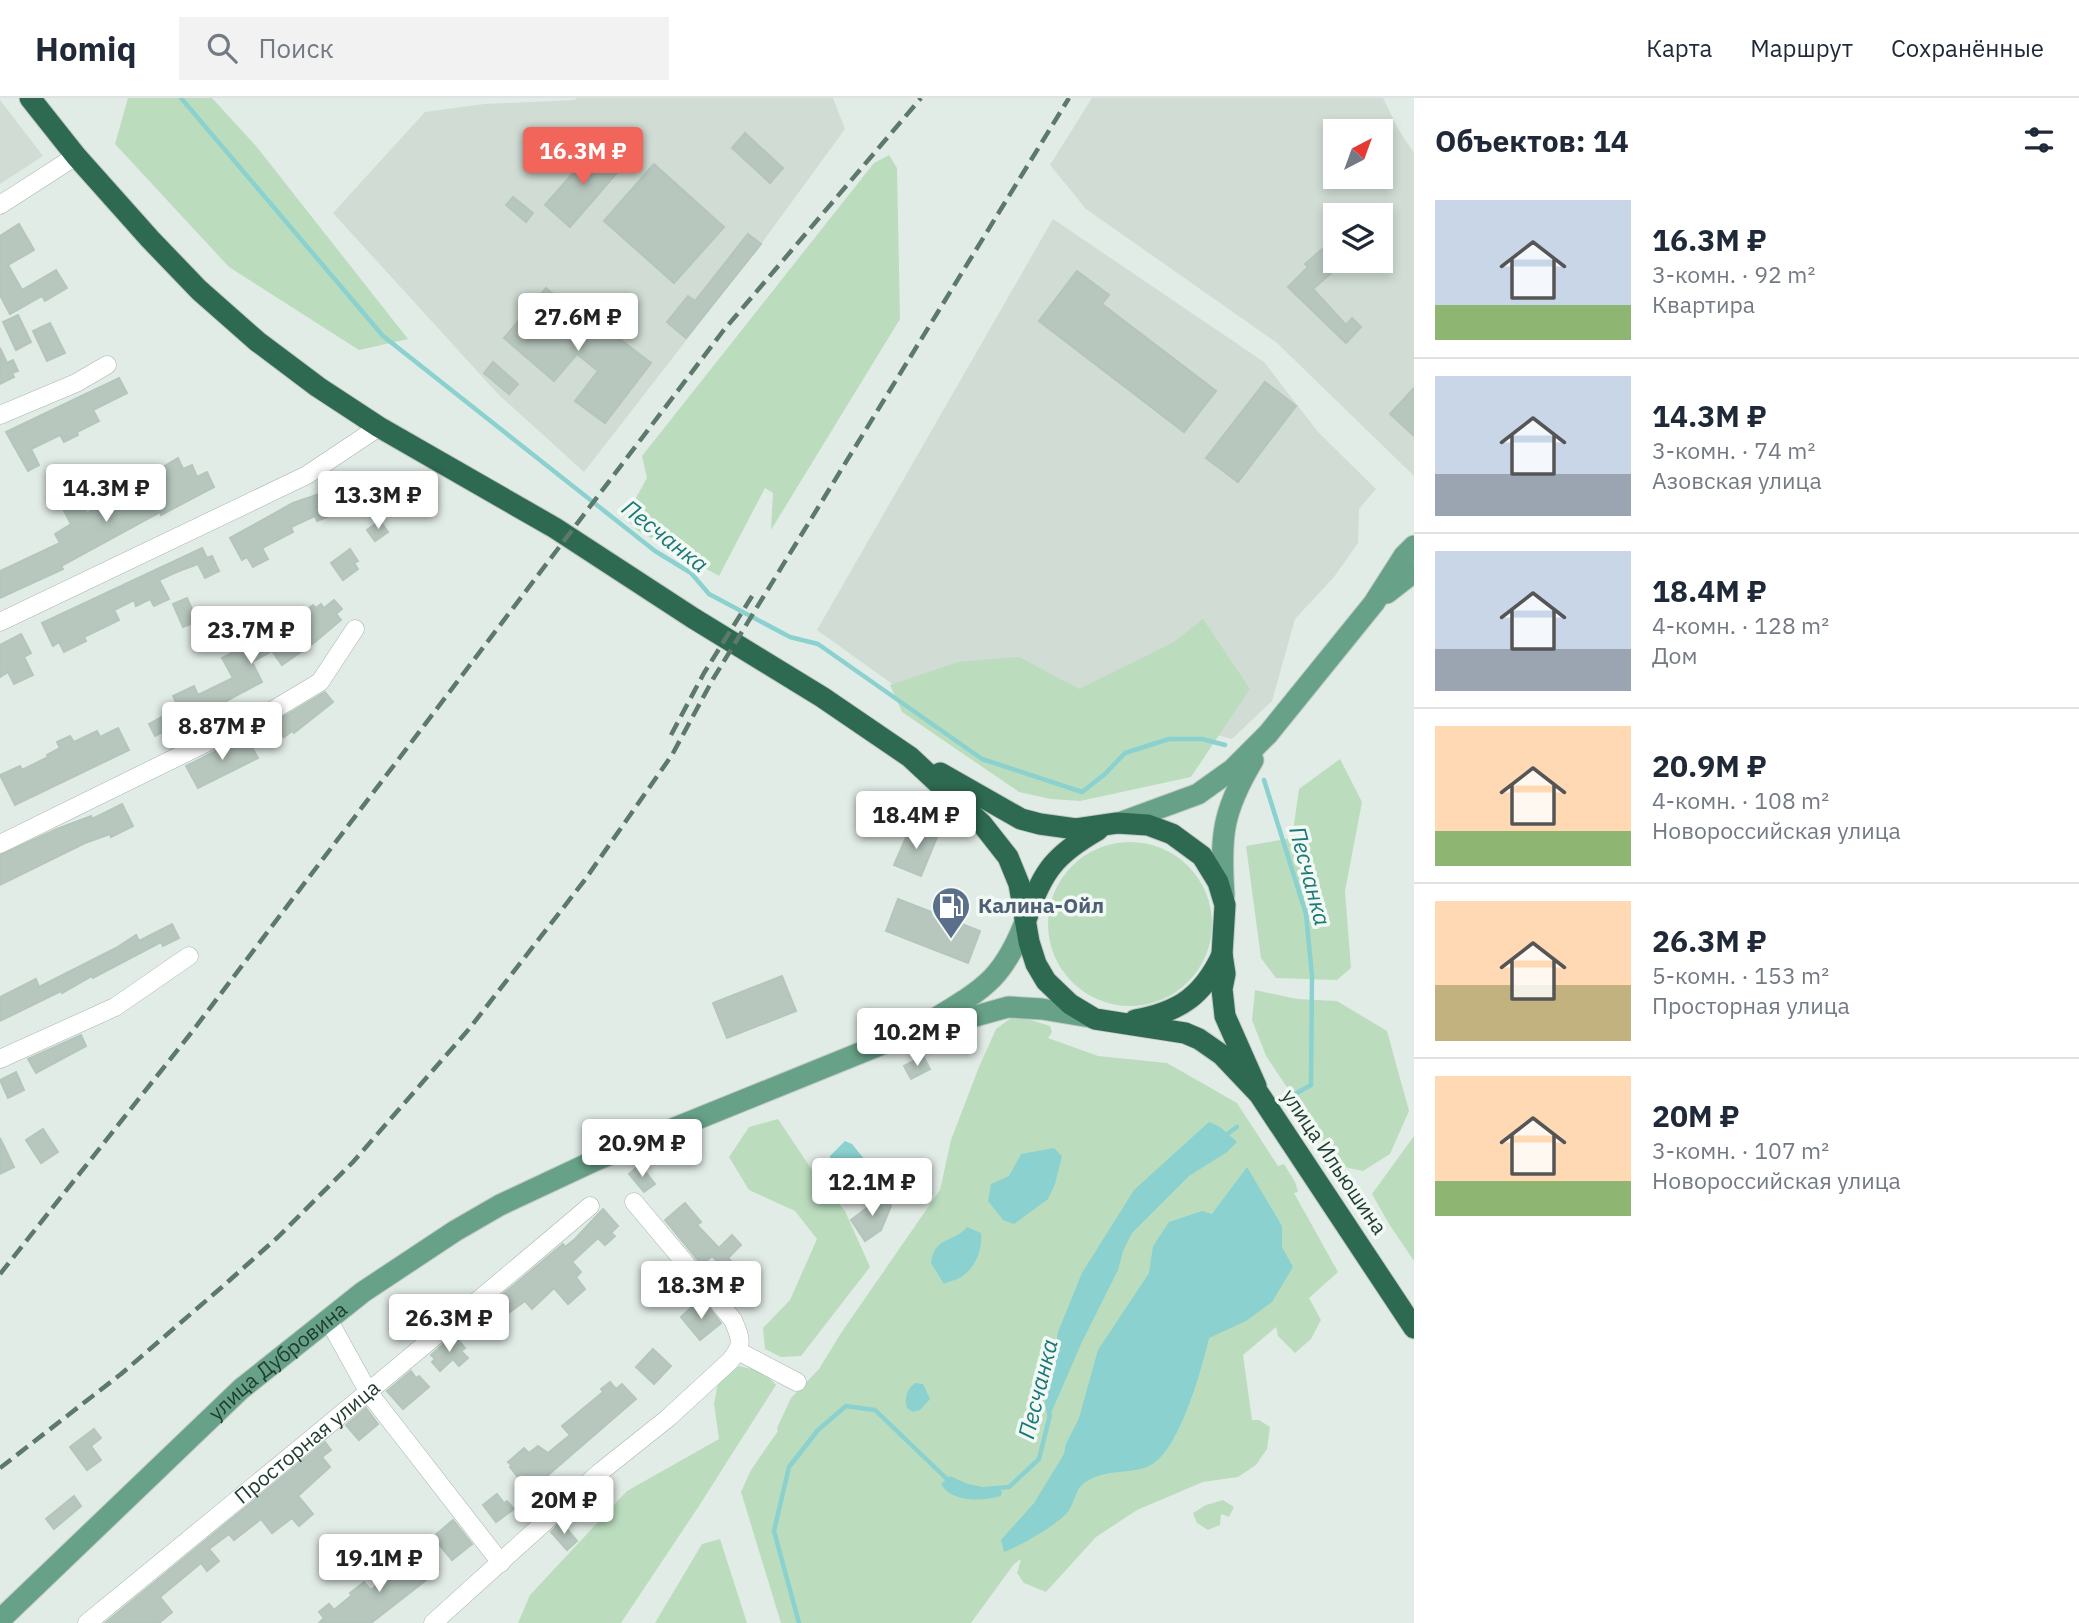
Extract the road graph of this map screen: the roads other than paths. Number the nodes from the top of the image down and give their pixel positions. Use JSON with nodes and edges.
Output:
{"nodes":[{"id":1,"x":30,"y":98,"type":"edge"},
{"id":2,"x":76,"y":156,"type":"junction"},
{"id":3,"x":0,"y":205,"type":"edge"},
{"id":4,"x":107,"y":365,"type":"dead end"},
{"id":5,"x":0,"y":415,"type":"edge"},
{"id":6,"x":379,"y":427,"type":"junction"},
{"id":7,"x":1414,"y":546,"type":"edge"},
{"id":8,"x":1414,"y":572,"type":"edge"},
{"id":9,"x":1374,"y":603,"type":"junction"},
{"id":10,"x":0,"y":622,"type":"edge"},
{"id":11,"x":355,"y":629,"type":"dead end"},
{"id":12,"x":1268,"y":734,"type":"junction"},
{"id":13,"x":910,"y":757,"type":"junction"},
{"id":14,"x":1110,"y":825,"type":"junction"},
{"id":15,"x":0,"y":844,"type":"edge"},
{"id":16,"x":1225,"y":905,"type":"junction"},
{"id":17,"x":1027,"y":917,"type":"junction"},
{"id":18,"x":1222,"y":954,"type":"junction"},
{"id":19,"x":189,"y":956,"type":"dead end"},
{"id":20,"x":1095,"y":1018,"type":"junction"},
{"id":21,"x":1119,"y":1024,"type":"junction"},
{"id":22,"x":910,"y":1034,"type":"junction"},
{"id":23,"x":0,"y":1059,"type":"edge"},
{"id":24,"x":1259,"y":1094,"type":"junction"},
{"id":25,"x":634,"y":1202,"type":"dead end"},
{"id":26,"x":590,"y":1206,"type":"dead end"},
{"id":27,"x":328,"y":1319,"type":"junction"},
{"id":28,"x":1414,"y":1328,"type":"edge"},
{"id":29,"x":738,"y":1351,"type":"junction"},
{"id":30,"x":797,"y":1382,"type":"dead end"},
{"id":31,"x":369,"y":1393,"type":"junction"},
{"id":32,"x":502,"y":1563,"type":"junction"},
{"id":33,"x":0,"y":1620,"type":"edge"},
{"id":34,"x":87,"y":1623,"type":"edge"},
{"id":35,"x":433,"y":1623,"type":"edge"}],
"edges":[{"from":1,"to":2,"type":"highway"},
{"from":2,"to":3,"type":"street"},
{"from":2,"to":6,"type":"highway"},
{"from":4,"to":5,"type":"street"},
{"from":6,"to":10,"type":"street"},
{"from":6,"to":13,"type":"highway"},
{"from":7,"to":9,"type":"main road"},
{"from":8,"to":9,"type":"main road"},
{"from":9,"to":12,"type":"main road"},
{"from":11,"to":15,"type":"street"},
{"from":12,"to":14,"type":"main road"},
{"from":12,"to":16,"type":"main road"},
{"from":13,"to":14,"type":"highway"},
{"from":13,"to":17,"type":"highway"},
{"from":14,"to":16,"type":"highway"},
{"from":14,"to":17,"type":"highway"},
{"from":16,"to":18,"type":"highway"},
{"from":17,"to":20,"type":"highway"},
{"from":17,"to":22,"type":"main road"},
{"from":18,"to":21,"type":"highway"},
{"from":18,"to":24,"type":"highway"},
{"from":19,"to":23,"type":"street"},
{"from":20,"to":21,"type":"highway"},
{"from":20,"to":22,"type":"main road"},
{"from":21,"to":24,"type":"highway"},
{"from":22,"to":27,"type":"main road","name":"улица Дубровина"},
{"from":24,"to":28,"type":"highway","name":"улица Ильюшина"},
{"from":25,"to":29,"type":"street"},
{"from":26,"to":31,"type":"street","name":"Просторная улица"},
{"from":27,"to":31,"type":"street"},
{"from":27,"to":33,"type":"main road","name":"улица Дубровина"},
{"from":29,"to":30,"type":"street"},
{"from":29,"to":32,"type":"street"},
{"from":31,"to":32,"type":"street"},
{"from":31,"to":34,"type":"street","name":"Просторная улица"},
{"from":32,"to":35,"type":"street"}]}
